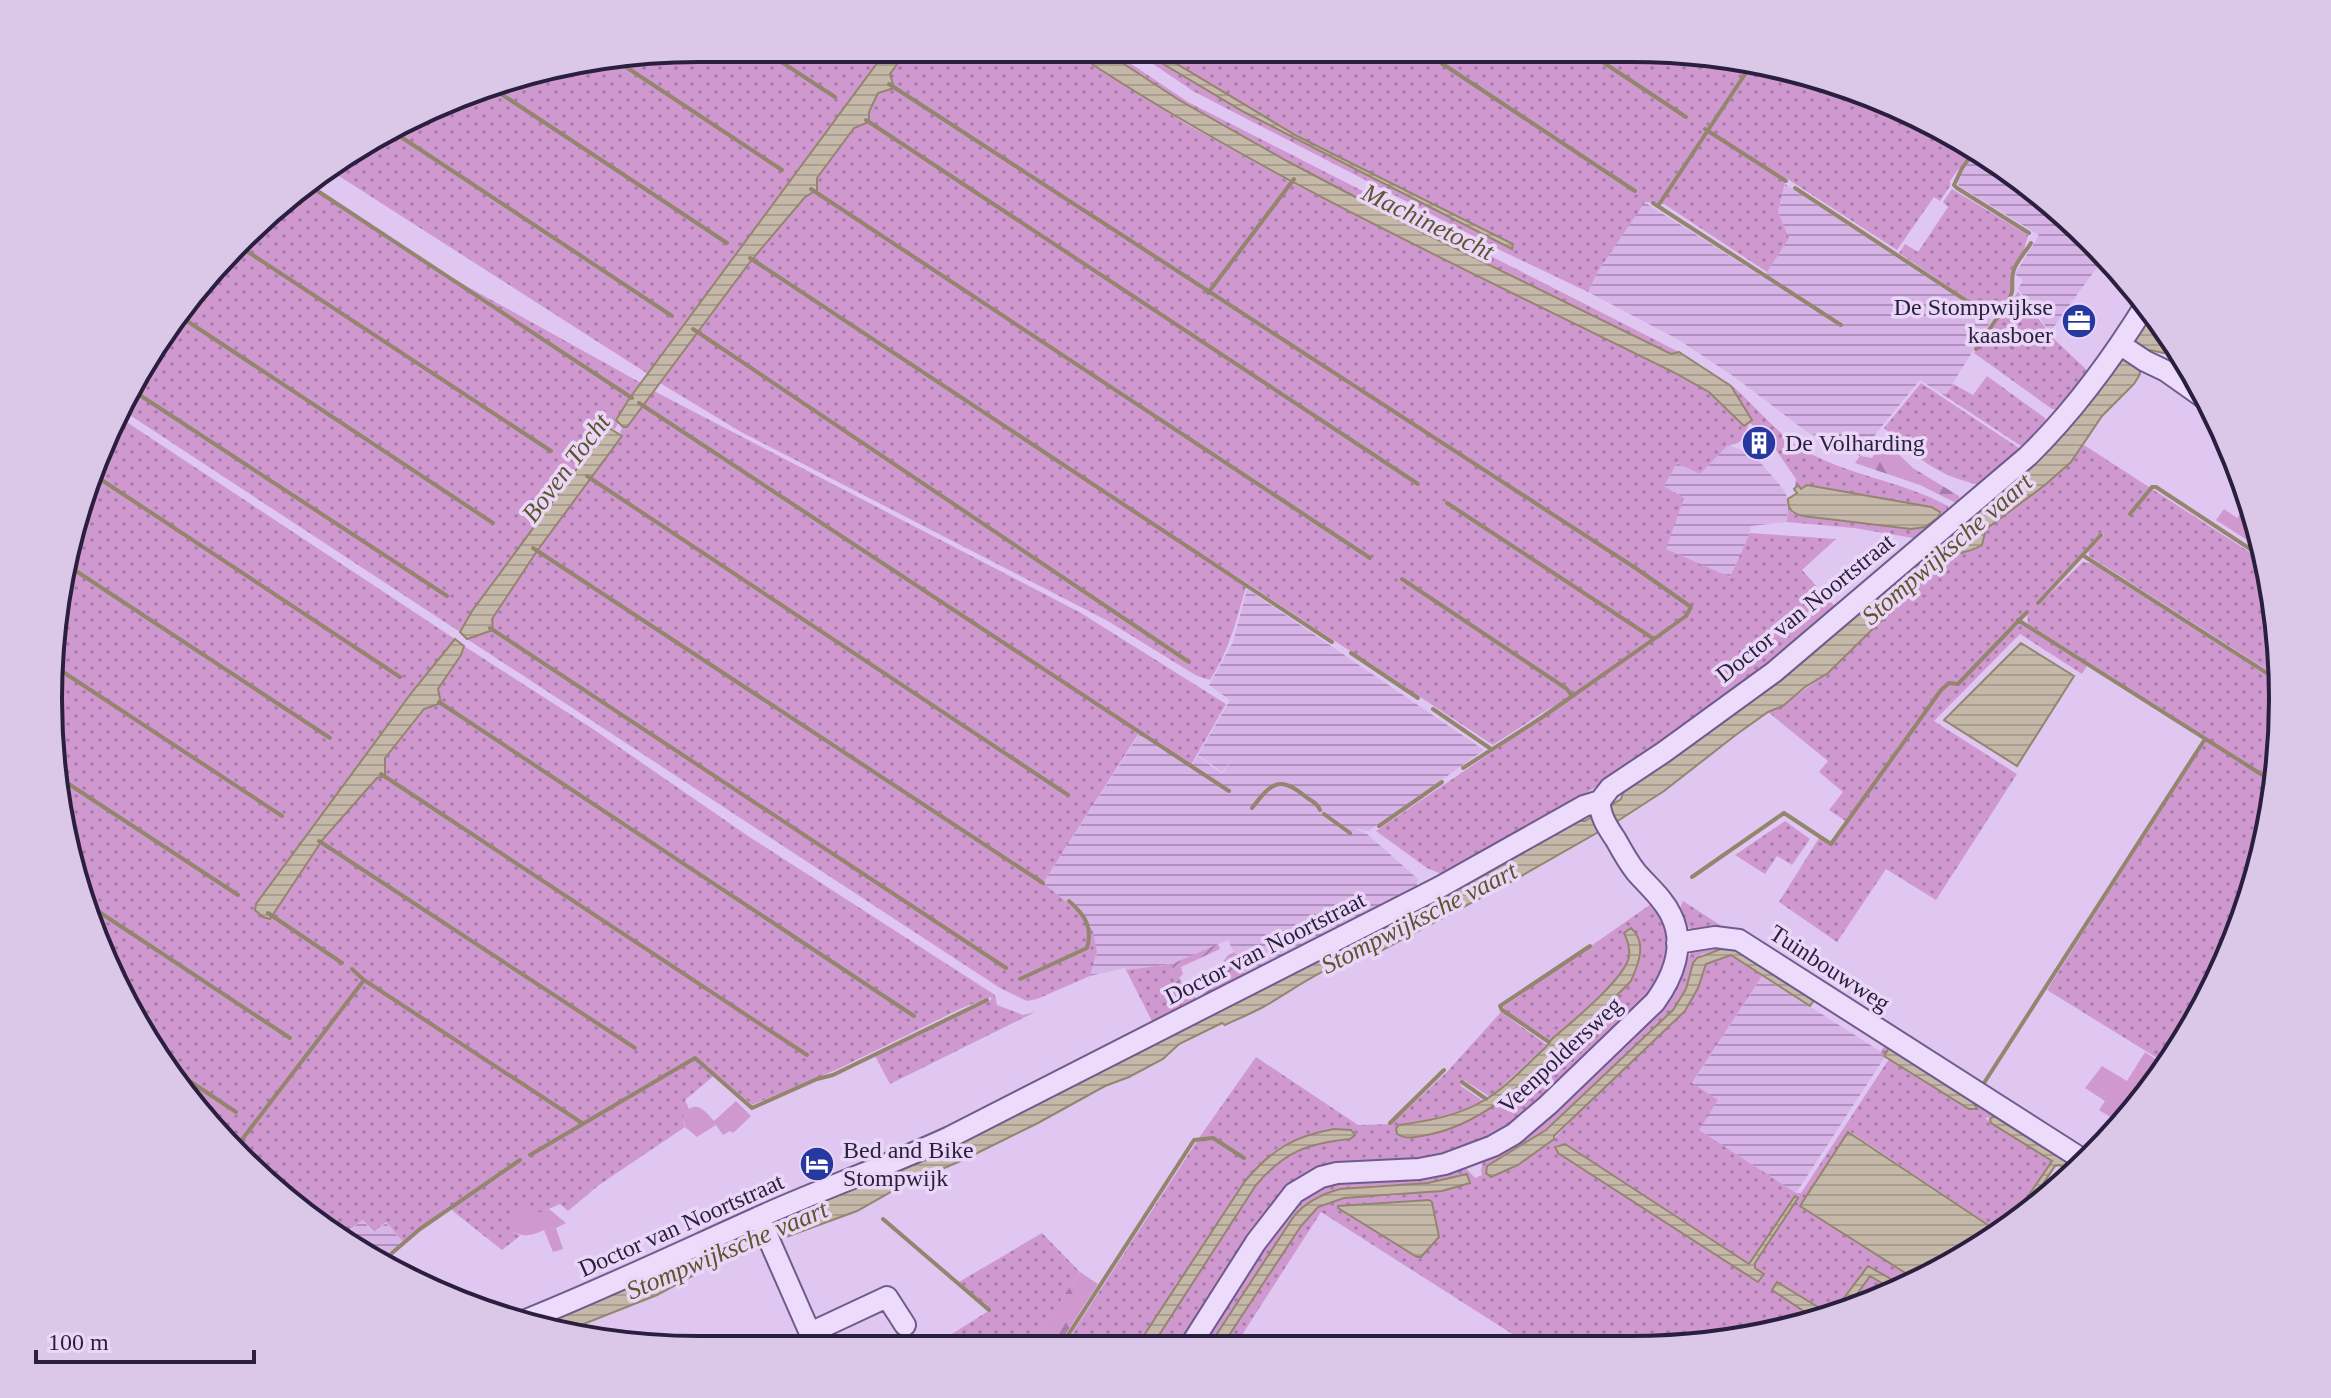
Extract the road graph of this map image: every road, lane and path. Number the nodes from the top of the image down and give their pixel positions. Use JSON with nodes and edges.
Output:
{"nodes":[{"id":1,"x":2142,"y":318,"type":"edge"},
{"id":2,"x":2132,"y":352,"type":"junction"},
{"id":3,"x":2186,"y":385,"type":"edge"},
{"id":4,"x":1600,"y":805,"type":"junction"},
{"id":5,"x":1677,"y":943,"type":"junction"},
{"id":6,"x":2076,"y":1155,"type":"edge"},
{"id":7,"x":760,"y":1221,"type":"junction"},
{"id":8,"x":538,"y":1315,"type":"edge"},
{"id":9,"x":905,"y":1325,"type":"dead end"},
{"id":10,"x":812,"y":1336,"type":"edge"},
{"id":11,"x":822,"y":1336,"type":"edge"},
{"id":12,"x":1196,"y":1336,"type":"edge"}],
"edges":[{"from":1,"to":2,"type":"street","name":"Doctor van Noortstraat"},
{"from":2,"to":3,"type":"street"},
{"from":2,"to":4,"type":"street","name":"Doctor van Noortstraat"},
{"from":4,"to":5,"type":"street"},
{"from":4,"to":7,"type":"street","name":"Doctor van Noortstraat"},
{"from":5,"to":6,"type":"street","name":"Tuinbouwweg"},
{"from":5,"to":12,"type":"street","name":"Veenpoldersweg"},
{"from":7,"to":8,"type":"street","name":"Doctor van Noortstraat"},
{"from":7,"to":10,"type":"street"},
{"from":9,"to":11,"type":"street"}]}
